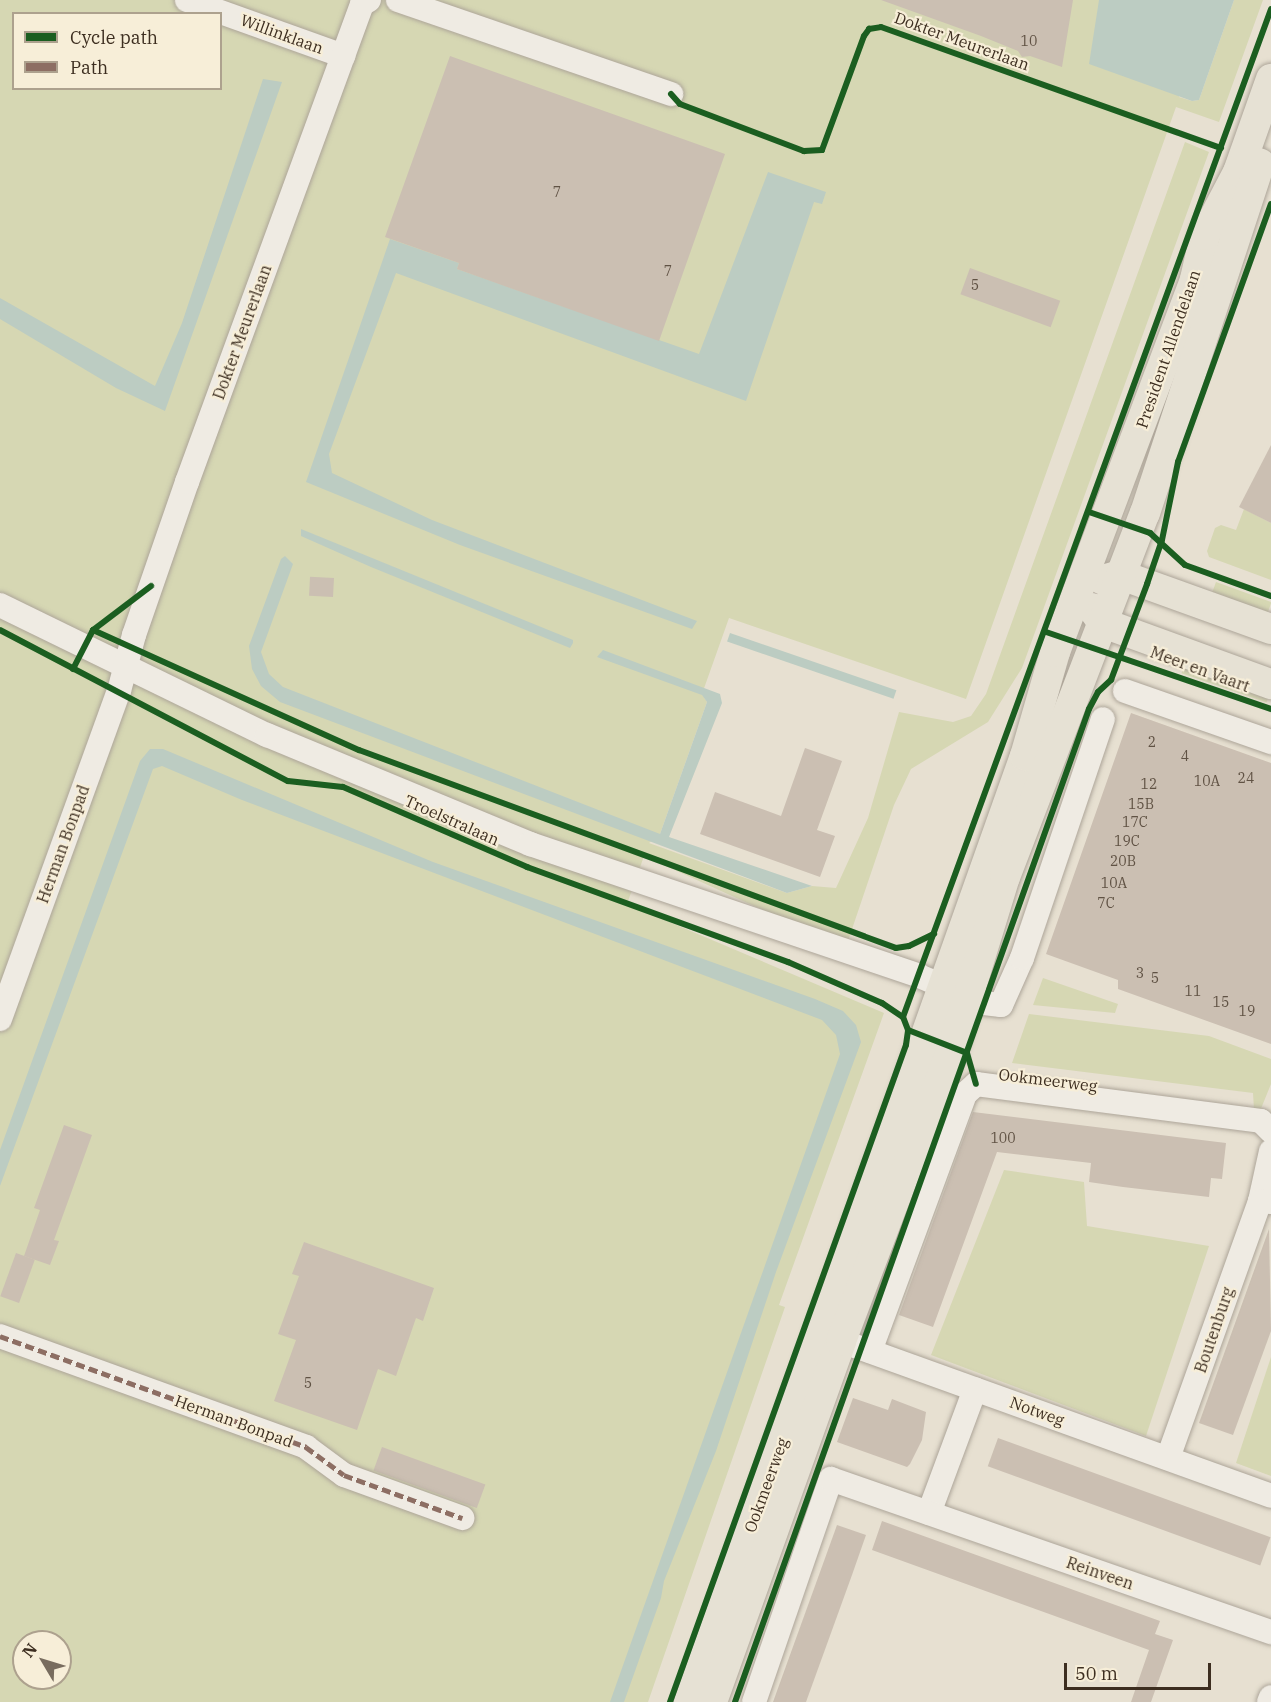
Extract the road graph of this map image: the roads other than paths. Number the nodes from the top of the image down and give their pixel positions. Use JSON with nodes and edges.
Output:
{"nodes":[{"id":1,"x":188,"y":0,"type":"edge"},
{"id":2,"x":369,"y":0,"type":"edge"},
{"id":3,"x":398,"y":0,"type":"edge"},
{"id":4,"x":221,"y":12,"type":"edge"},
{"id":5,"x":222,"y":12,"type":"edge"},
{"id":6,"x":343,"y":56,"type":"junction"},
{"id":7,"x":1271,"y":79,"type":"edge"},
{"id":8,"x":671,"y":94,"type":"dead end"},
{"id":9,"x":1271,"y":133,"type":"edge"},
{"id":10,"x":1121,"y":575,"type":"junction"},
{"id":11,"x":1080,"y":588,"type":"junction"},
{"id":12,"x":0,"y":605,"type":"edge"},
{"id":13,"x":1103,"y":623,"type":"junction"},
{"id":14,"x":1271,"y":629,"type":"edge"},
{"id":15,"x":125,"y":669,"type":"junction"},
{"id":16,"x":1271,"y":684,"type":"edge"},
{"id":17,"x":1125,"y":691,"type":"dead end"},
{"id":18,"x":1103,"y":719,"type":"dead end"},
{"id":19,"x":1271,"y":742,"type":"edge"},
{"id":20,"x":956,"y":992,"type":"junction"},
{"id":21,"x":0,"y":1019,"type":"edge"},
{"id":22,"x":1266,"y":1126,"type":"edge"},
{"id":23,"x":1271,"y":1151,"type":"edge"},
{"id":24,"x":1266,"y":1202,"type":"edge"},
{"id":25,"x":0,"y":1336,"type":"edge"},
{"id":26,"x":841,"y":1341,"type":"junction"},
{"id":27,"x":870,"y":1351,"type":"junction"},
{"id":28,"x":975,"y":1389,"type":"junction"},
{"id":29,"x":1168,"y":1458,"type":"junction"},
{"id":30,"x":1271,"y":1496,"type":"edge"},
{"id":31,"x":929,"y":1513,"type":"junction"},
{"id":32,"x":462,"y":1518,"type":"dead end"},
{"id":33,"x":1271,"y":1632,"type":"edge"},
{"id":34,"x":1271,"y":1697,"type":"edge"},
{"id":35,"x":688,"y":1702,"type":"edge"},
{"id":36,"x":712,"y":1702,"type":"edge"},
{"id":37,"x":754,"y":1702,"type":"edge"},
{"id":38,"x":1269,"y":1702,"type":"edge"}],
"edges":[{"from":1,"to":4,"type":"street","name":"Willinklaan"},
{"from":2,"to":6,"type":"street","name":"Dokter Meurerlaan"},
{"from":3,"to":8,"type":"street"},
{"from":5,"to":6,"type":"street","name":"Willinklaan"},
{"from":6,"to":15,"type":"street","name":"Dokter Meurerlaan"},
{"from":7,"to":11,"type":"main road","name":"President Allendelaan"},
{"from":9,"to":10,"type":"main road","name":"President Allendelaan"},
{"from":10,"to":11,"type":"main road"},
{"from":10,"to":13,"type":"main road","name":"President Allendelaan"},
{"from":10,"to":14,"type":"main road"},
{"from":11,"to":13,"type":"main road"},
{"from":11,"to":20,"type":"main road","name":"Ookmeerweg"},
{"from":12,"to":15,"type":"street","name":"Troelstralaan"},
{"from":13,"to":16,"type":"main road","name":"Meer en Vaart"},
{"from":13,"to":20,"type":"main road","name":"Ookmeerweg"},
{"from":15,"to":20,"type":"street","name":"Troelstralaan"},
{"from":15,"to":21,"type":"street","name":"Herman Bonpad"},
{"from":17,"to":19,"type":"street"},
{"from":18,"to":20,"type":"street"},
{"from":20,"to":26,"type":"main road","name":"Ookmeerweg"},
{"from":20,"to":35,"type":"main road","name":"Ookmeerweg"},
{"from":22,"to":27,"type":"street","name":"Ookmeerweg"},
{"from":23,"to":24,"type":"street","name":"Boutenburg"},
{"from":24,"to":29,"type":"street","name":"Boutenburg"},
{"from":25,"to":32,"type":"street","name":"Herman Bonpad"},
{"from":26,"to":27,"type":"street","name":"Notweg"},
{"from":26,"to":36,"type":"main road","name":"Ookmeerweg"},
{"from":27,"to":28,"type":"street","name":"Notweg"},
{"from":28,"to":29,"type":"street","name":"Notweg"},
{"from":28,"to":31,"type":"street"},
{"from":29,"to":30,"type":"street","name":"Notweg"},
{"from":31,"to":33,"type":"street","name":"Reinveen"},
{"from":31,"to":37,"type":"street","name":"Reinveen"},
{"from":34,"to":38,"type":"street"}]}
